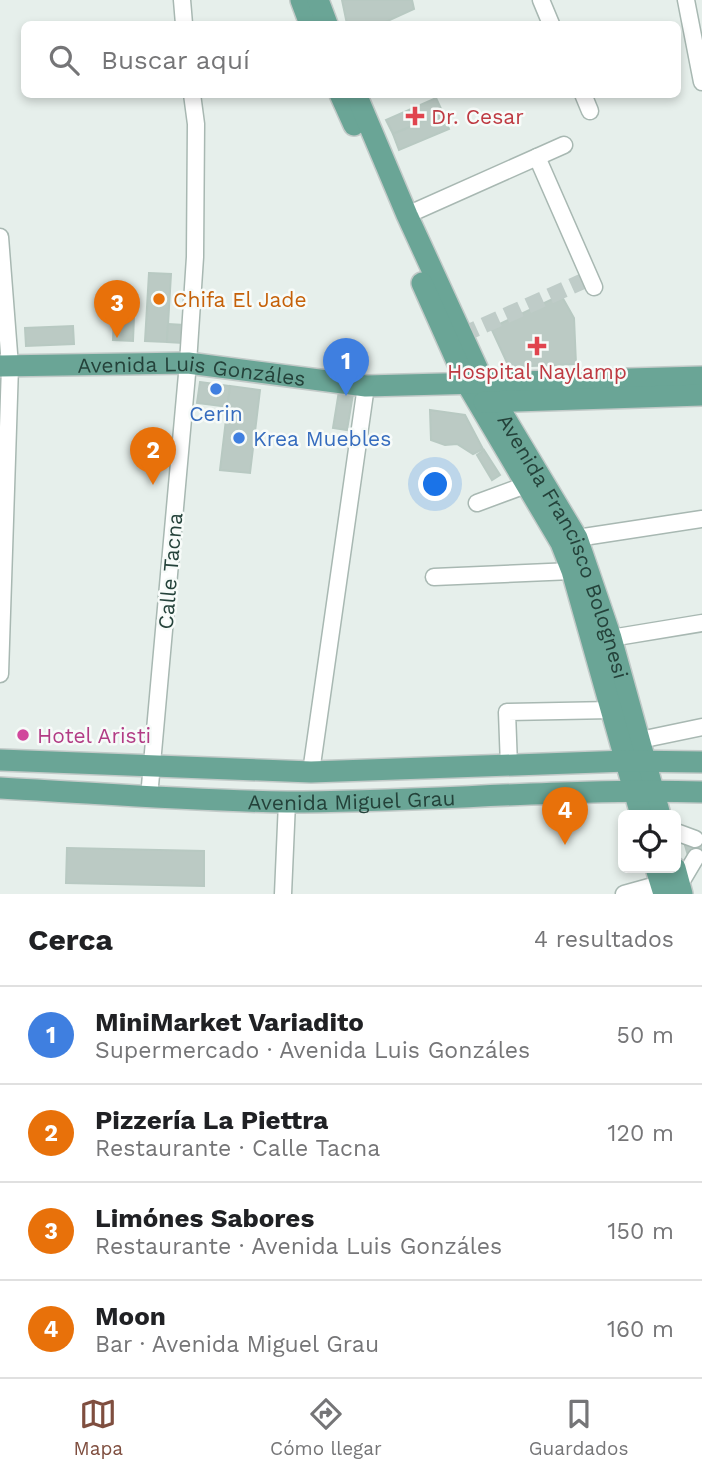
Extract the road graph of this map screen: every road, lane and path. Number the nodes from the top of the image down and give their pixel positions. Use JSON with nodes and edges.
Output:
{"nodes":[{"id":1,"x":182,"y":0,"type":"edge"},
{"id":2,"x":301,"y":0,"type":"edge"},
{"id":3,"x":318,"y":0,"type":"edge"},
{"id":4,"x":541,"y":0,"type":"edge"},
{"id":5,"x":686,"y":0,"type":"edge"},
{"id":6,"x":184,"y":21,"type":"edge"},
{"id":7,"x":309,"y":21,"type":"edge"},
{"id":8,"x":326,"y":21,"type":"edge"},
{"id":9,"x":550,"y":21,"type":"edge"},
{"id":10,"x":702,"y":82,"type":"edge"},
{"id":11,"x":193,"y":98,"type":"edge"},
{"id":12,"x":342,"y":98,"type":"edge"},
{"id":13,"x":358,"y":98,"type":"edge"},
{"id":14,"x":585,"y":98,"type":"edge"},
{"id":15,"x":590,"y":111,"type":"dead end"},
{"id":16,"x":564,"y":145,"type":"dead end"},
{"id":17,"x":537,"y":157,"type":"junction"},
{"id":18,"x":407,"y":215,"type":"junction"},
{"id":19,"x":0,"y":237,"type":"edge"},
{"id":20,"x":594,"y":287,"type":"dead end"},
{"id":21,"x":188,"y":363,"type":"junction"},
{"id":22,"x":5,"y":366,"type":"edge"},
{"id":23,"x":702,"y":377,"type":"edge"},
{"id":24,"x":366,"y":386,"type":"junction"},
{"id":25,"x":481,"y":393,"type":"junction"},
{"id":26,"x":702,"y":395,"type":"edge"},
{"id":27,"x":534,"y":482,"type":"junction"},
{"id":28,"x":477,"y":503,"type":"dead end"},
{"id":29,"x":702,"y":519,"type":"edge"},
{"id":30,"x":577,"y":538,"type":"junction"},
{"id":31,"x":572,"y":571,"type":"junction"},
{"id":32,"x":434,"y":577,"type":"dead end"},
{"id":33,"x":702,"y":623,"type":"edge"},
{"id":34,"x":611,"y":638,"type":"junction"},
{"id":35,"x":0,"y":674,"type":"edge"},
{"id":36,"x":612,"y":710,"type":"junction"},
{"id":37,"x":702,"y":727,"type":"edge"},
{"id":38,"x":640,"y":740,"type":"junction"},
{"id":39,"x":0,"y":760,"type":"edge"},
{"id":40,"x":636,"y":761,"type":"junction"},
{"id":41,"x":702,"y":762,"type":"edge"},
{"id":42,"x":509,"y":766,"type":"junction"},
{"id":43,"x":152,"y":767,"type":"junction"},
{"id":44,"x":312,"y":772,"type":"junction"},
{"id":45,"x":0,"y":788,"type":"edge"},
{"id":46,"x":645,"y":791,"type":"junction"},
{"id":47,"x":702,"y":792,"type":"edge"},
{"id":48,"x":149,"y":797,"type":"junction"},
{"id":49,"x":287,"y":802,"type":"junction"},
{"id":50,"x":642,"y":810,"type":"edge"},
{"id":51,"x":657,"y":810,"type":"edge"},
{"id":52,"x":681,"y":834,"type":"edge"},
{"id":53,"x":695,"y":839,"type":"dead end"},
{"id":54,"x":696,"y":857,"type":"dead end"},
{"id":55,"x":669,"y":882,"type":"edge"},
{"id":56,"x":283,"y":894,"type":"edge"},
{"id":57,"x":624,"y":894,"type":"edge"}],
"edges":[{"from":1,"to":6,"type":"street"},
{"from":2,"to":7,"type":"main road"},
{"from":3,"to":8,"type":"main road"},
{"from":4,"to":9,"type":"street"},
{"from":5,"to":10,"type":"street"},
{"from":11,"to":21,"type":"street","name":"Calle Tacna"},
{"from":12,"to":25,"type":"main road","name":"Avenida Francisco Bolognesi"},
{"from":13,"to":18,"type":"main road","name":"Avenida Francisco Bolognesi"},
{"from":14,"to":15,"type":"street"},
{"from":16,"to":17,"type":"street"},
{"from":17,"to":18,"type":"street"},
{"from":17,"to":20,"type":"street"},
{"from":18,"to":25,"type":"main road","name":"Avenida Francisco Bolognesi"},
{"from":19,"to":22,"type":"street"},
{"from":21,"to":22,"type":"main road","name":"Avenida Luis Gonzáles"},
{"from":21,"to":24,"type":"main road","name":"Avenida Luis Gonzáles"},
{"from":21,"to":43,"type":"street","name":"Calle Tacna"},
{"from":22,"to":35,"type":"street"},
{"from":23,"to":25,"type":"main road"},
{"from":24,"to":25,"type":"main road","name":"Avenida Luis Gonzáles"},
{"from":24,"to":44,"type":"street"},
{"from":25,"to":26,"type":"main road"},
{"from":25,"to":27,"type":"main road","name":"Avenida Francisco Bolognesi"},
{"from":27,"to":28,"type":"street"},
{"from":27,"to":30,"type":"main road","name":"Avenida Francisco Bolognesi"},
{"from":27,"to":31,"type":"main road","name":"Avenida Francisco Bolognesi"},
{"from":29,"to":30,"type":"street"},
{"from":30,"to":34,"type":"main road","name":"Avenida Francisco Bolognesi"},
{"from":31,"to":32,"type":"street"},
{"from":31,"to":36,"type":"main road","name":"Avenida Francisco Bolognesi"},
{"from":33,"to":34,"type":"street"},
{"from":34,"to":38,"type":"main road","name":"Avenida Francisco Bolognesi"},
{"from":36,"to":40,"type":"main road","name":"Avenida Francisco Bolognesi"},
{"from":36,"to":42,"type":"street"},
{"from":37,"to":38,"type":"street"},
{"from":38,"to":40,"type":"main road","name":"Avenida Francisco Bolognesi"},
{"from":39,"to":43,"type":"main road","name":"Avenida Miguel Grau"},
{"from":40,"to":41,"type":"main road","name":"Avenida Miguel Grau"},
{"from":40,"to":42,"type":"main road","name":"Avenida Miguel Grau"},
{"from":40,"to":46,"type":"main road","name":"Avenida Francisco Bolognesi"},
{"from":42,"to":44,"type":"main road","name":"Avenida Miguel Grau"},
{"from":43,"to":44,"type":"main road","name":"Avenida Miguel Grau"},
{"from":43,"to":48,"type":"street","name":"Calle Tacna"},
{"from":45,"to":48,"type":"main road","name":"Avenida Miguel Grau"},
{"from":46,"to":47,"type":"main road","name":"Avenida Miguel Grau"},
{"from":46,"to":49,"type":"main road","name":"Avenida Miguel Grau"},
{"from":46,"to":50,"type":"main road","name":"Avenida Francisco Bolognesi"},
{"from":46,"to":51,"type":"main road","name":"Avenida Francisco Bolognesi"},
{"from":48,"to":49,"type":"main road","name":"Avenida Miguel Grau"},
{"from":49,"to":56,"type":"street"},
{"from":52,"to":53,"type":"street"},
{"from":54,"to":55,"type":"street"},
{"from":55,"to":57,"type":"street"}]}
